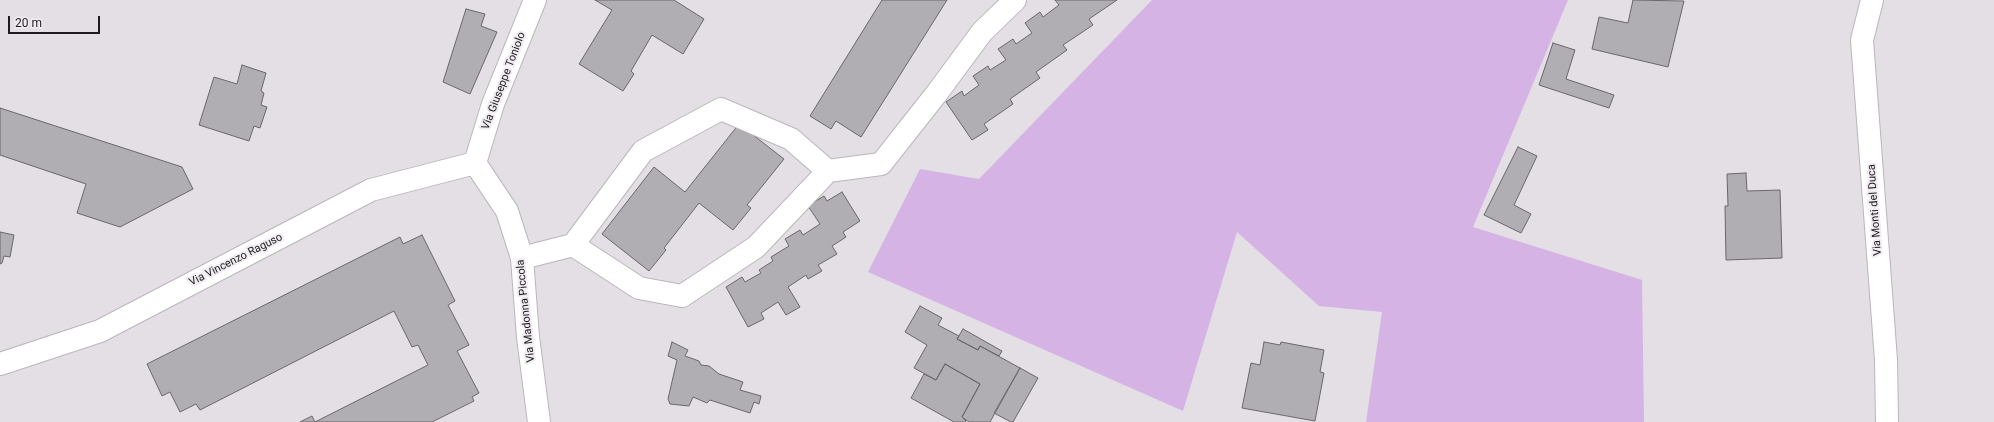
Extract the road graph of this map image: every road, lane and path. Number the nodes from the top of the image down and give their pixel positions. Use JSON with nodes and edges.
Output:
{"nodes":[{"id":1,"x":535,"y":0,"type":"edge"},
{"id":2,"x":998,"y":0,"type":"edge"},
{"id":3,"x":1015,"y":0,"type":"edge"},
{"id":4,"x":1872,"y":0,"type":"edge"},
{"id":5,"x":982,"y":32,"type":"junction"},
{"id":6,"x":475,"y":163,"type":"junction"},
{"id":7,"x":828,"y":171,"type":"junction"},
{"id":8,"x":573,"y":245,"type":"junction"},
{"id":9,"x":522,"y":258,"type":"junction"},
{"id":10,"x":0,"y":364,"type":"edge"},
{"id":11,"x":539,"y":422,"type":"edge"},
{"id":12,"x":1887,"y":422,"type":"edge"}],
"edges":[{"from":1,"to":6,"type":"street","name":"Via Giuseppe Toniolo"},
{"from":2,"to":5,"type":"street"},
{"from":3,"to":5,"type":"street"},
{"from":4,"to":12,"type":"street","name":"Via Monti del Duca"},
{"from":5,"to":7,"type":"street"},
{"from":6,"to":9,"type":"street","name":"Via Madonna Piccola"},
{"from":6,"to":10,"type":"street","name":"Via Vincenzo Raguso"},
{"from":7,"to":8,"type":"street"},
{"from":7,"to":8,"type":"street"},
{"from":8,"to":9,"type":"street"},
{"from":9,"to":11,"type":"street","name":"Via Madonna Piccola"}]}
